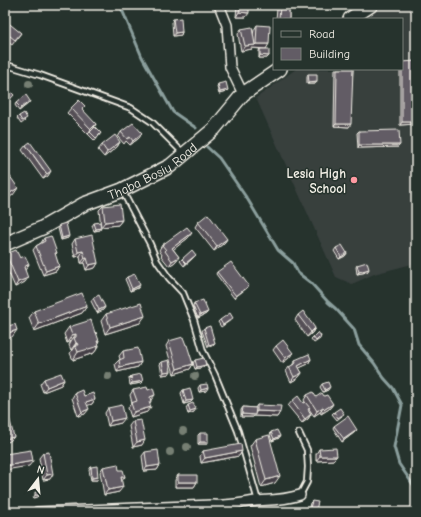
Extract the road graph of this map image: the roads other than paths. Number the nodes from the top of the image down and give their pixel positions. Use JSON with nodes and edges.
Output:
{"nodes":[{"id":1,"x":219,"y":5,"type":"edge"},
{"id":2,"x":371,"y":5,"type":"edge"},
{"id":3,"x":352,"y":18,"type":"edge"},
{"id":4,"x":5,"y":67,"type":"edge"},
{"id":5,"x":279,"y":70,"type":"edge"},
{"id":6,"x":243,"y":94,"type":"junction"},
{"id":7,"x":186,"y":153,"type":"junction"},
{"id":8,"x":122,"y":190,"type":"junction"},
{"id":9,"x":5,"y":244,"type":"edge"},
{"id":10,"x":299,"y":433,"type":"dead end"},
{"id":11,"x":300,"y":494,"type":"joint"},
{"id":12,"x":258,"y":501,"type":"junction"},
{"id":13,"x":211,"y":508,"type":"edge"},
{"id":14,"x":38,"y":512,"type":"edge"}],
"edges":[{"from":1,"to":6,"type":"street"},
{"from":2,"to":3,"type":"street"},
{"from":4,"to":7,"type":"lane"},
{"from":5,"to":6,"type":"street","name":"Thaba Bosiu Road"},
{"from":6,"to":7,"type":"street","name":"Thaba Bosiu Road"},
{"from":7,"to":8,"type":"street","name":"Thaba Bosiu Road"},
{"from":8,"to":9,"type":"street","name":"Thaba Bosiu Road"},
{"from":8,"to":12,"type":"lane"},
{"from":10,"to":11,"type":"lane"},
{"from":11,"to":12,"type":"street"},
{"from":12,"to":13,"type":"street"},
{"from":13,"to":14,"type":"street"}]}
